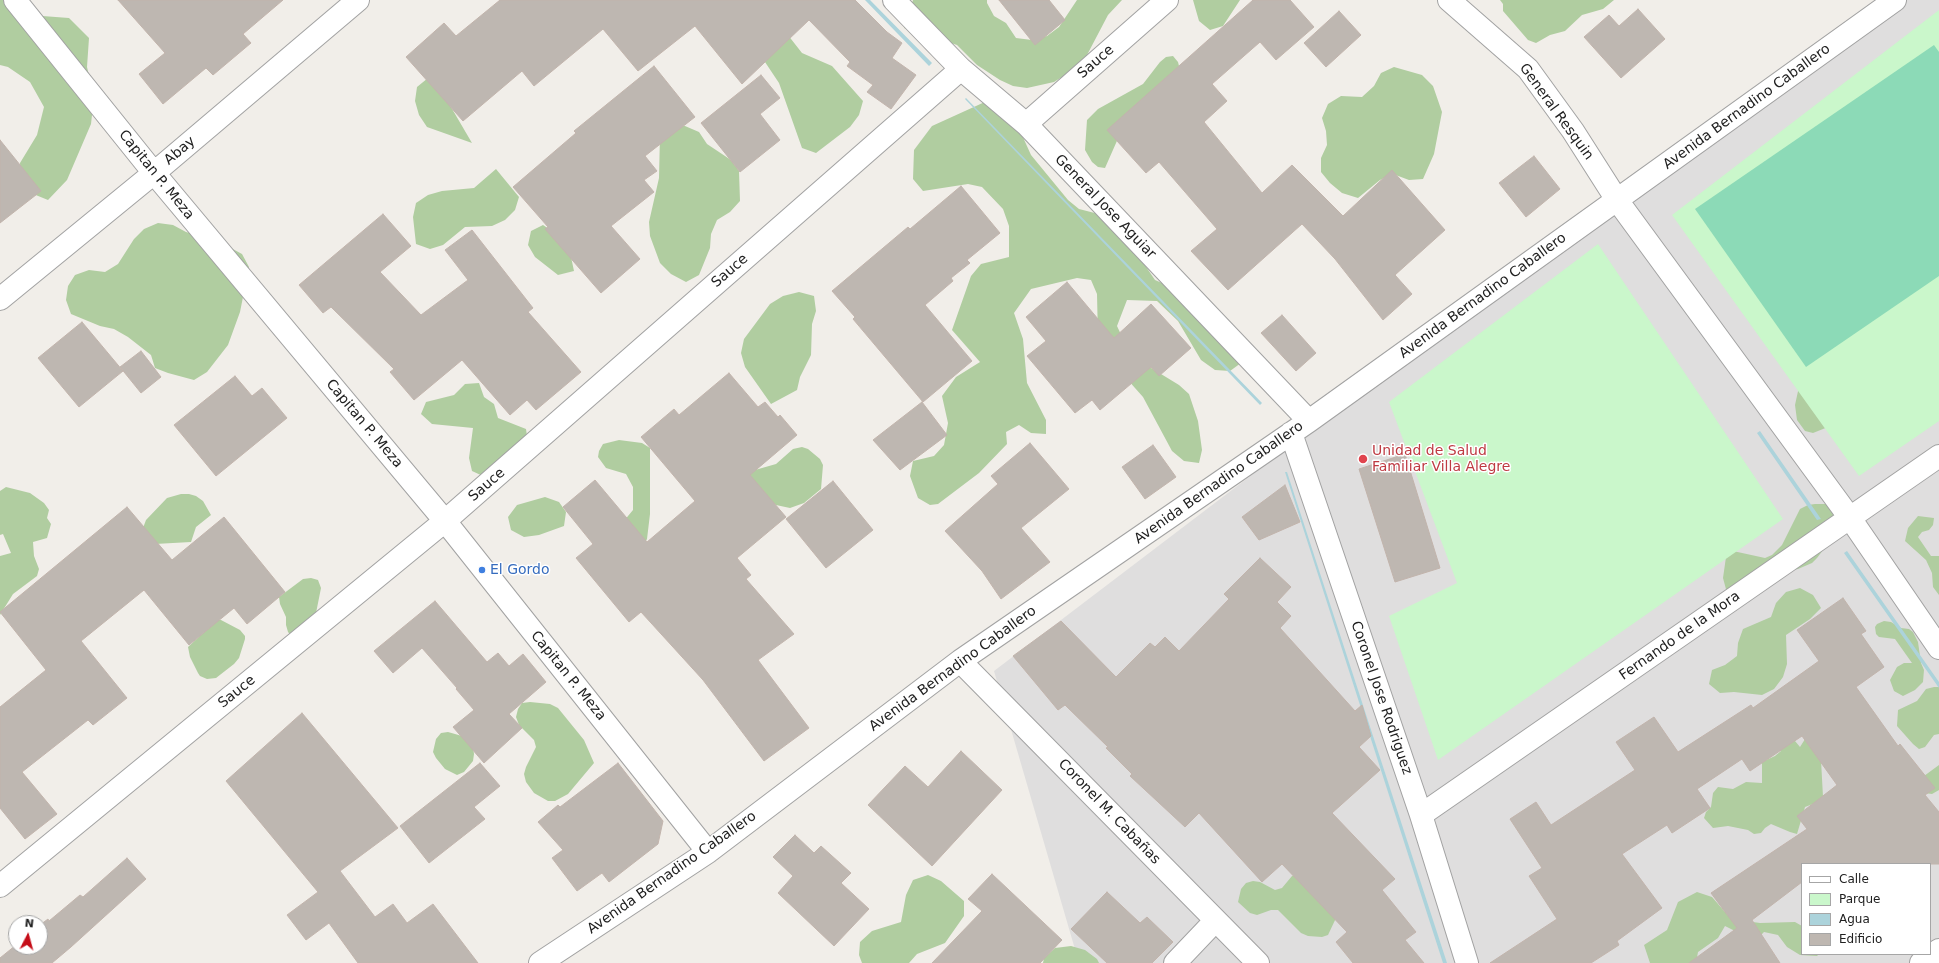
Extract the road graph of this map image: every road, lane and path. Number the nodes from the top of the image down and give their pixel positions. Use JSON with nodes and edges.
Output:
{"nodes":[{"id":1,"x":15,"y":0,"type":"edge"},
{"id":2,"x":358,"y":0,"type":"edge"},
{"id":3,"x":894,"y":0,"type":"edge"},
{"id":4,"x":1167,"y":0,"type":"edge"},
{"id":5,"x":1449,"y":0,"type":"edge"},
{"id":6,"x":1895,"y":0,"type":"edge"},
{"id":7,"x":961,"y":69,"type":"junction"},
{"id":8,"x":1026,"y":124,"type":"junction"},
{"id":9,"x":154,"y":173,"type":"junction"},
{"id":10,"x":1617,"y":200,"type":"junction"},
{"id":11,"x":0,"y":299,"type":"edge"},
{"id":12,"x":1300,"y":427,"type":"junction"},
{"id":13,"x":1939,"y":456,"type":"edge"},
{"id":14,"x":1850,"y":518,"type":"junction"},
{"id":15,"x":445,"y":521,"type":"junction"},
{"id":16,"x":1939,"y":648,"type":"edge"},
{"id":17,"x":960,"y":661,"type":"junction"},
{"id":18,"x":1421,"y":816,"type":"junction"},
{"id":19,"x":708,"y":852,"type":"junction"},
{"id":20,"x":0,"y":886,"type":"edge"},
{"id":21,"x":1215,"y":921,"type":"junction"},
{"id":22,"x":1939,"y":950,"type":"edge"},
{"id":23,"x":540,"y":963,"type":"edge"},
{"id":24,"x":1175,"y":963,"type":"edge"},
{"id":25,"x":1258,"y":963,"type":"edge"},
{"id":26,"x":1467,"y":963,"type":"edge"},
{"id":27,"x":1921,"y":963,"type":"edge"}],
"edges":[{"from":1,"to":9,"type":"street","name":"Capitan P. Meza"},
{"from":2,"to":9,"type":"street","name":"Abay"},
{"from":3,"to":7,"type":"street","name":"General Jose Aguiar"},
{"from":4,"to":8,"type":"street","name":"Sauce"},
{"from":5,"to":10,"type":"street","name":"General Resquin"},
{"from":6,"to":10,"type":"street","name":"Avenida Bernadino Caballero"},
{"from":7,"to":8,"type":"street","name":"General Jose Aguiar"},
{"from":7,"to":15,"type":"street","name":"Sauce"},
{"from":8,"to":12,"type":"street","name":"General Jose Aguiar"},
{"from":9,"to":11,"type":"street","name":"Abay"},
{"from":9,"to":15,"type":"street","name":"Capitan P. Meza"},
{"from":10,"to":12,"type":"street","name":"Avenida Bernadino Caballero"},
{"from":10,"to":14,"type":"street","name":"General Resquin"},
{"from":12,"to":17,"type":"street","name":"Avenida Bernadino Caballero"},
{"from":12,"to":18,"type":"street","name":"Coronel Jose Rodriguez"},
{"from":13,"to":14,"type":"street","name":"Fernando de la Mora"},
{"from":14,"to":16,"type":"street","name":"General Resquin"},
{"from":14,"to":18,"type":"street","name":"Fernando de la Mora"},
{"from":15,"to":19,"type":"street","name":"Capitan P. Meza"},
{"from":15,"to":20,"type":"street","name":"Sauce"},
{"from":17,"to":19,"type":"street","name":"Avenida Bernadino Caballero"},
{"from":17,"to":21,"type":"street","name":"Coronel M. Cabañas"},
{"from":18,"to":26,"type":"street","name":"Coronel Jose Rodriguez"},
{"from":19,"to":23,"type":"street","name":"Avenida Bernadino Caballero"},
{"from":21,"to":24,"type":"street"},
{"from":21,"to":25,"type":"street","name":"Coronel M. Cabañas"},
{"from":22,"to":27,"type":"street"}]}
